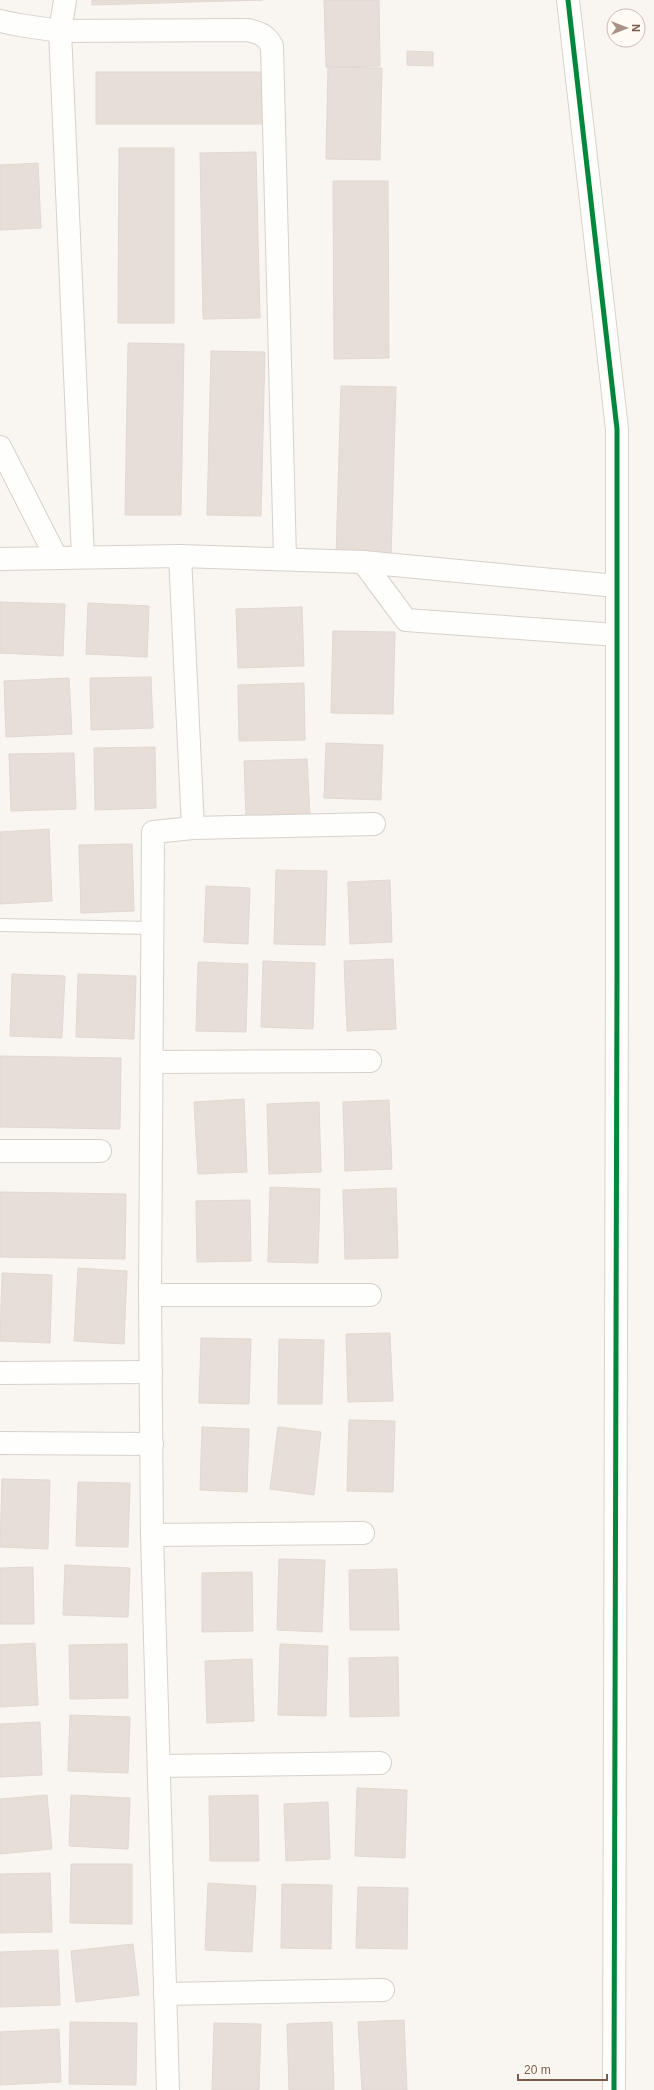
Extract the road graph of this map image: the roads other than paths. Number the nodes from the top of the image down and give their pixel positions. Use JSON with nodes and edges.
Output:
{"nodes":[{"id":1,"x":65,"y":0,"type":"edge"},
{"id":2,"x":568,"y":0,"type":"edge"},
{"id":3,"x":0,"y":21,"type":"edge"},
{"id":4,"x":60,"y":31,"type":"junction"},
{"id":5,"x":0,"y":447,"type":"edge"},
{"id":6,"x":83,"y":556,"type":"junction"},
{"id":7,"x":180,"y":556,"type":"junction"},
{"id":8,"x":56,"y":558,"type":"junction"},
{"id":9,"x":0,"y":559,"type":"edge"},
{"id":10,"x":285,"y":560,"type":"junction"},
{"id":11,"x":363,"y":562,"type":"junction"},
{"id":12,"x":617,"y":586,"type":"junction"},
{"id":13,"x":617,"y":635,"type":"junction"},
{"id":14,"x":374,"y":824,"type":"dead end"},
{"id":15,"x":193,"y":828,"type":"junction"},
{"id":16,"x":0,"y":925,"type":"edge"},
{"id":17,"x":152,"y":928,"type":"junction"},
{"id":18,"x":370,"y":1061,"type":"dead end"},
{"id":19,"x":152,"y":1062,"type":"junction"},
{"id":20,"x":0,"y":1151,"type":"edge"},
{"id":21,"x":100,"y":1152,"type":"dead end"},
{"id":22,"x":150,"y":1295,"type":"junction"},
{"id":23,"x":370,"y":1295,"type":"dead end"},
{"id":24,"x":151,"y":1372,"type":"junction"},
{"id":25,"x":0,"y":1373,"type":"edge"},
{"id":26,"x":0,"y":1443,"type":"edge"},
{"id":27,"x":152,"y":1444,"type":"junction"},
{"id":28,"x":363,"y":1533,"type":"dead end"},
{"id":29,"x":152,"y":1535,"type":"junction"},
{"id":30,"x":380,"y":1763,"type":"dead end"},
{"id":31,"x":159,"y":1766,"type":"junction"},
{"id":32,"x":383,"y":1990,"type":"dead end"},
{"id":33,"x":165,"y":1994,"type":"junction"},
{"id":34,"x":168,"y":2090,"type":"edge"},
{"id":35,"x":614,"y":2090,"type":"edge"}],
"edges":[{"from":1,"to":4,"type":"street"},
{"from":2,"to":12,"type":"street"},
{"from":3,"to":4,"type":"street"},
{"from":4,"to":6,"type":"street"},
{"from":4,"to":10,"type":"street"},
{"from":5,"to":8,"type":"street"},
{"from":6,"to":7,"type":"street"},
{"from":6,"to":8,"type":"street"},
{"from":7,"to":10,"type":"street"},
{"from":7,"to":15,"type":"street"},
{"from":8,"to":9,"type":"street"},
{"from":10,"to":11,"type":"street"},
{"from":11,"to":12,"type":"street"},
{"from":11,"to":13,"type":"street"},
{"from":12,"to":13,"type":"street"},
{"from":13,"to":35,"type":"street"},
{"from":14,"to":15,"type":"street"},
{"from":15,"to":17,"type":"street"},
{"from":16,"to":17,"type":"lane"},
{"from":17,"to":19,"type":"street"},
{"from":18,"to":19,"type":"street"},
{"from":19,"to":22,"type":"street"},
{"from":20,"to":21,"type":"street"},
{"from":22,"to":23,"type":"street"},
{"from":22,"to":24,"type":"street"},
{"from":24,"to":25,"type":"street"},
{"from":24,"to":27,"type":"street"},
{"from":26,"to":27,"type":"street"},
{"from":27,"to":29,"type":"street"},
{"from":28,"to":29,"type":"street"},
{"from":29,"to":31,"type":"street"},
{"from":30,"to":31,"type":"street"},
{"from":31,"to":33,"type":"street"},
{"from":32,"to":33,"type":"street"},
{"from":33,"to":34,"type":"street"}]}
